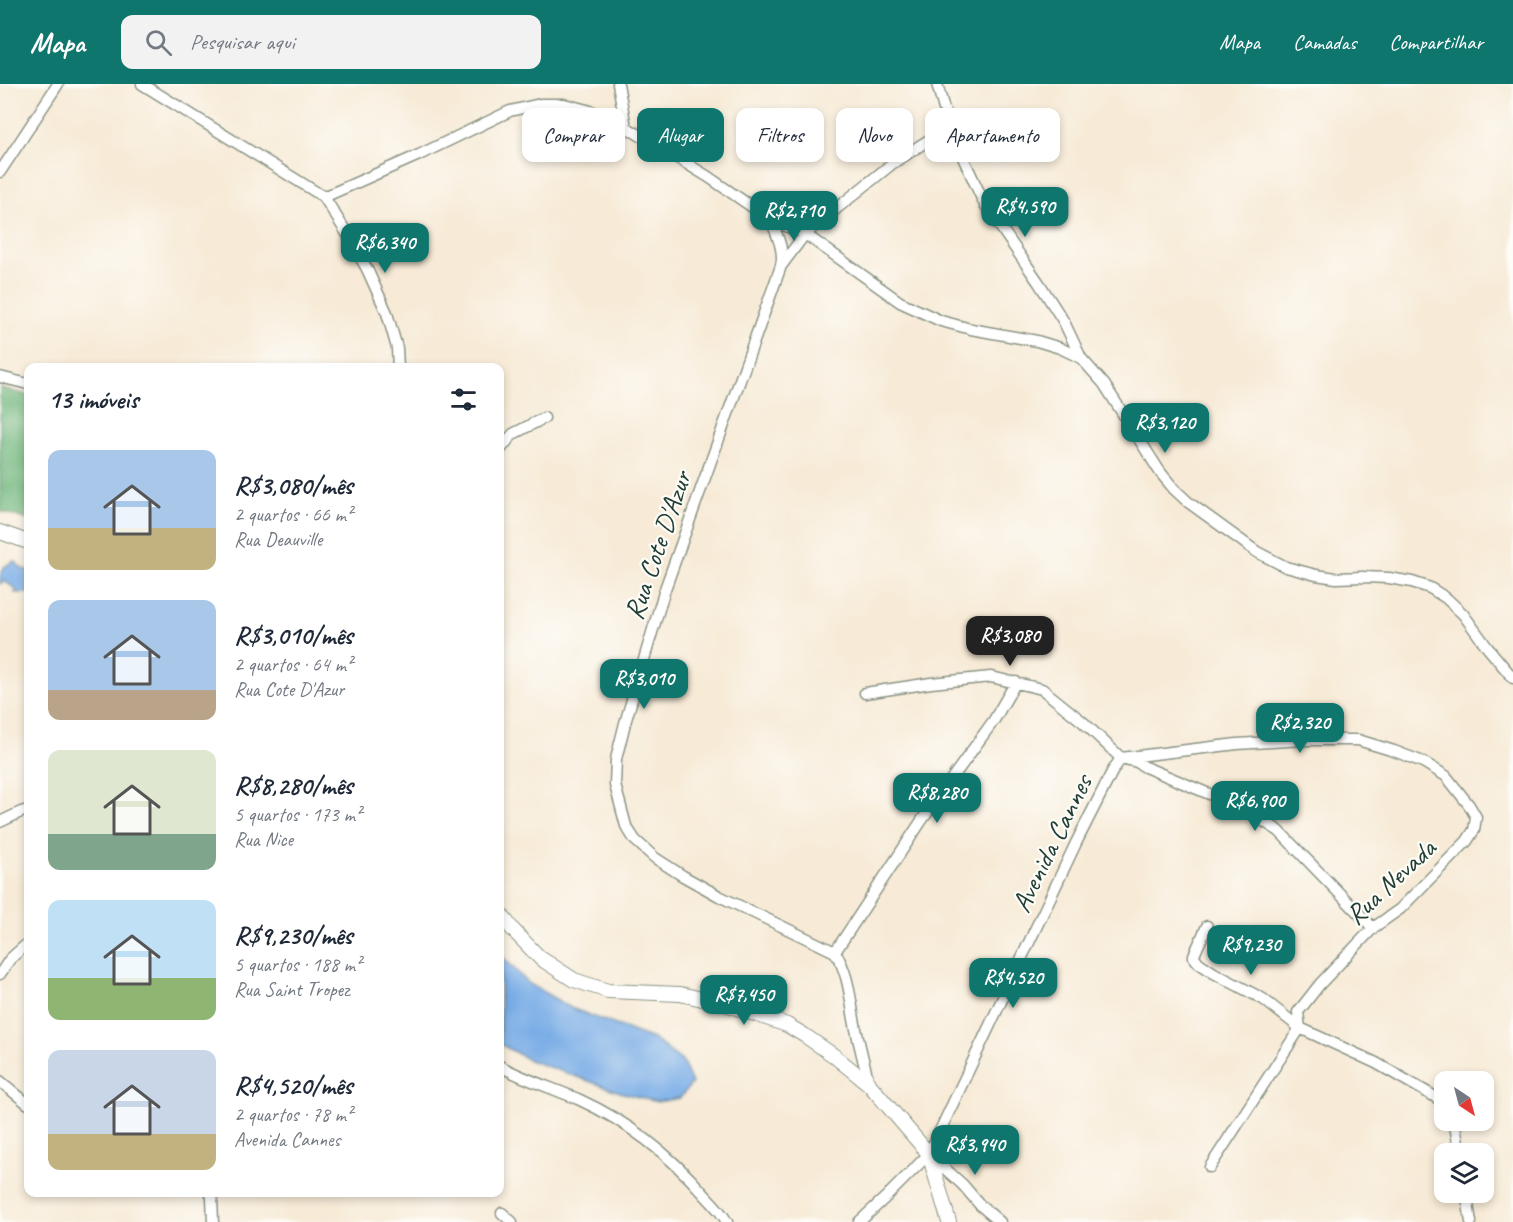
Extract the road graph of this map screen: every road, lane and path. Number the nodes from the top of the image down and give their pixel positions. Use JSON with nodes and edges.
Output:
{"nodes":[{"id":1,"x":58,"y":84,"type":"edge"},
{"id":2,"x":142,"y":84,"type":"edge"},
{"id":3,"x":618,"y":84,"type":"edge"},
{"id":4,"x":937,"y":84,"type":"edge"},
{"id":5,"x":944,"y":108,"type":"edge"},
{"id":6,"x":626,"y":127,"type":"junction"},
{"id":7,"x":925,"y":142,"type":"edge"},
{"id":8,"x":965,"y":162,"type":"edge"},
{"id":9,"x":0,"y":172,"type":"edge"},
{"id":10,"x":324,"y":197,"type":"junction"},
{"id":11,"x":771,"y":220,"type":"junction"},
{"id":12,"x":805,"y":234,"type":"junction"},
{"id":13,"x":781,"y":266,"type":"junction"},
{"id":14,"x":1081,"y":358,"type":"junction"},
{"id":15,"x":398,"y":363,"type":"edge"},
{"id":16,"x":0,"y":377,"type":"edge"},
{"id":17,"x":24,"y":383,"type":"edge"},
{"id":18,"x":543,"y":418,"type":"dead end"},
{"id":19,"x":504,"y":445,"type":"edge"},
{"id":20,"x":0,"y":532,"type":"edge"},
{"id":21,"x":24,"y":541,"type":"edge"},
{"id":22,"x":1513,"y":678,"type":"edge"},
{"id":23,"x":1016,"y":682,"type":"junction"},
{"id":24,"x":866,"y":693,"type":"dead end"},
{"id":25,"x":1121,"y":758,"type":"junction"},
{"id":26,"x":24,"y":811,"type":"edge"},
{"id":27,"x":0,"y":822,"type":"edge"},
{"id":28,"x":504,"y":918,"type":"edge"},
{"id":29,"x":1207,"y":926,"type":"dead end"},
{"id":30,"x":1373,"y":928,"type":"junction"},
{"id":31,"x":24,"y":947,"type":"edge"},
{"id":32,"x":835,"y":952,"type":"junction"},
{"id":33,"x":0,"y":974,"type":"edge"},
{"id":34,"x":1300,"y":1028,"type":"junction"},
{"id":35,"x":504,"y":1068,"type":"edge"},
{"id":36,"x":0,"y":1081,"type":"edge"},
{"id":37,"x":869,"y":1084,"type":"junction"},
{"id":38,"x":1434,"y":1096,"type":"edge"},
{"id":39,"x":24,"y":1101,"type":"edge"},
{"id":40,"x":929,"y":1154,"type":"junction"},
{"id":41,"x":1210,"y":1167,"type":"dead end"},
{"id":42,"x":212,"y":1197,"type":"edge"},
{"id":43,"x":1468,"y":1203,"type":"edge"},
{"id":44,"x":502,"y":1213,"type":"dead end"},
{"id":45,"x":213,"y":1222,"type":"edge"},
{"id":46,"x":512,"y":1222,"type":"edge"},
{"id":47,"x":727,"y":1222,"type":"edge"},
{"id":48,"x":859,"y":1222,"type":"edge"},
{"id":49,"x":949,"y":1222,"type":"edge"},
{"id":50,"x":1000,"y":1222,"type":"edge"},
{"id":51,"x":1471,"y":1222,"type":"edge"}],
"edges":[{"from":1,"to":9,"type":"street"},
{"from":2,"to":10,"type":"street"},
{"from":3,"to":6,"type":"street"},
{"from":4,"to":5,"type":"street"},
{"from":6,"to":10,"type":"street"},
{"from":6,"to":11,"type":"street"},
{"from":7,"to":12,"type":"street","name":"Rua Cote D'Azur"},
{"from":8,"to":14,"type":"street"},
{"from":10,"to":15,"type":"street"},
{"from":11,"to":12,"type":"street"},
{"from":11,"to":13,"type":"street"},
{"from":12,"to":13,"type":"street","name":"Rua Cote D'Azur"},
{"from":12,"to":14,"type":"street"},
{"from":13,"to":32,"type":"street","name":"Rua Cote D'Azur"},
{"from":14,"to":22,"type":"street"},
{"from":16,"to":17,"type":"street"},
{"from":18,"to":19,"type":"street"},
{"from":20,"to":21,"type":"street"},
{"from":23,"to":24,"type":"street"},
{"from":23,"to":25,"type":"street"},
{"from":23,"to":32,"type":"street"},
{"from":25,"to":30,"type":"street"},
{"from":25,"to":30,"type":"street","name":"Rua Nevada"},
{"from":25,"to":40,"type":"street","name":"Avenida Cannes"},
{"from":26,"to":27,"type":"street"},
{"from":28,"to":37,"type":"street"},
{"from":29,"to":34,"type":"street"},
{"from":30,"to":34,"type":"street","name":"Rua Nevada"},
{"from":31,"to":33,"type":"street"},
{"from":32,"to":37,"type":"street"},
{"from":34,"to":38,"type":"street"},
{"from":34,"to":41,"type":"street","name":"Rua Nevada"},
{"from":35,"to":47,"type":"street"},
{"from":36,"to":39,"type":"street"},
{"from":37,"to":40,"type":"street"},
{"from":40,"to":48,"type":"street","name":"Avenida Cannes"},
{"from":40,"to":49,"type":"street"},
{"from":40,"to":50,"type":"street"},
{"from":42,"to":45,"type":"street"},
{"from":43,"to":51,"type":"street"},
{"from":44,"to":46,"type":"street"}]}
